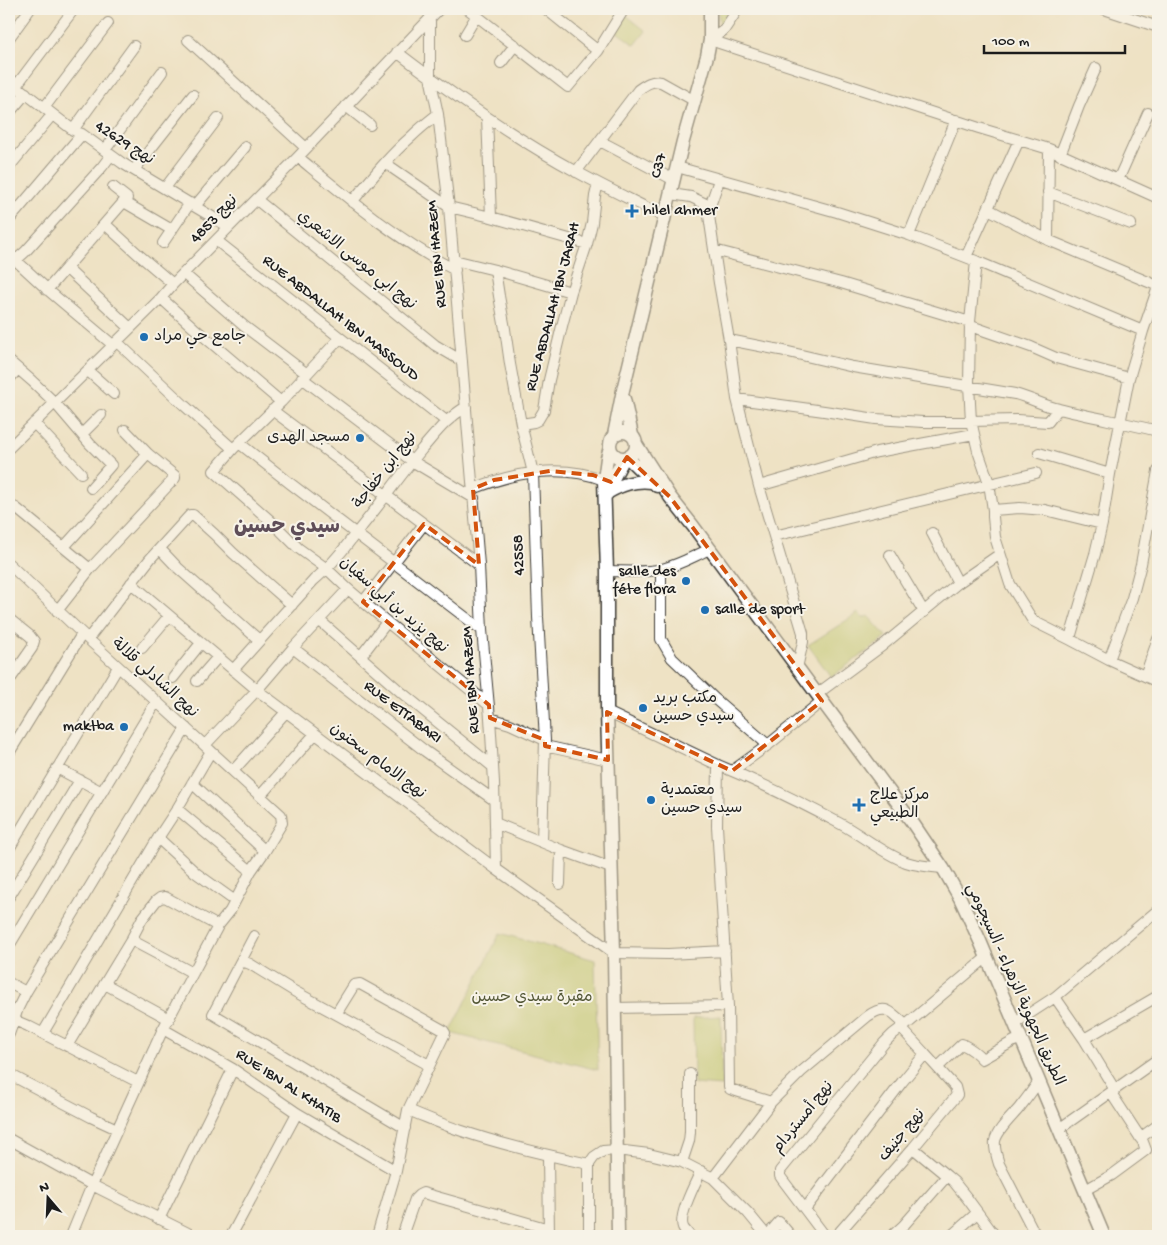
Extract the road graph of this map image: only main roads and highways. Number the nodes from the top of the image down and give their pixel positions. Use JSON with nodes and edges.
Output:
{"nodes":[{"id":1,"x":710,"y":9,"type":"edge"},
{"id":2,"x":623,"y":390,"type":"junction"},
{"id":3,"x":634,"y":440,"type":"junction"},
{"id":4,"x":612,"y":441,"type":"junction"},
{"id":5,"x":625,"y":458,"type":"junction"},
{"id":6,"x":652,"y":482,"type":"junction"},
{"id":7,"x":607,"y":496,"type":"junction"},
{"id":8,"x":670,"y":498,"type":"junction"},
{"id":9,"x":618,"y":1236,"type":"edge"},
{"id":10,"x":1104,"y":1236,"type":"edge"}],
"edges":[{"from":1,"to":2,"type":"main road","name":"C37"},
{"from":2,"to":3,"type":"main road"},
{"from":2,"to":4,"type":"main road","name":"C37"},
{"from":3,"to":4,"type":"main road"},
{"from":3,"to":5,"type":"main road"},
{"from":3,"to":8,"type":"main road"},
{"from":4,"to":5,"type":"main road"},
{"from":4,"to":7,"type":"main road","name":"C37"},
{"from":5,"to":6,"type":"main road"},
{"from":5,"to":7,"type":"main road"},
{"from":6,"to":7,"type":"main road"},
{"from":6,"to":8,"type":"main road"},
{"from":7,"to":9,"type":"main road","name":"C37"},
{"from":8,"to":10,"type":"main road","name":"الطريق الجهوية الزهراء - السيجومي"}]}
